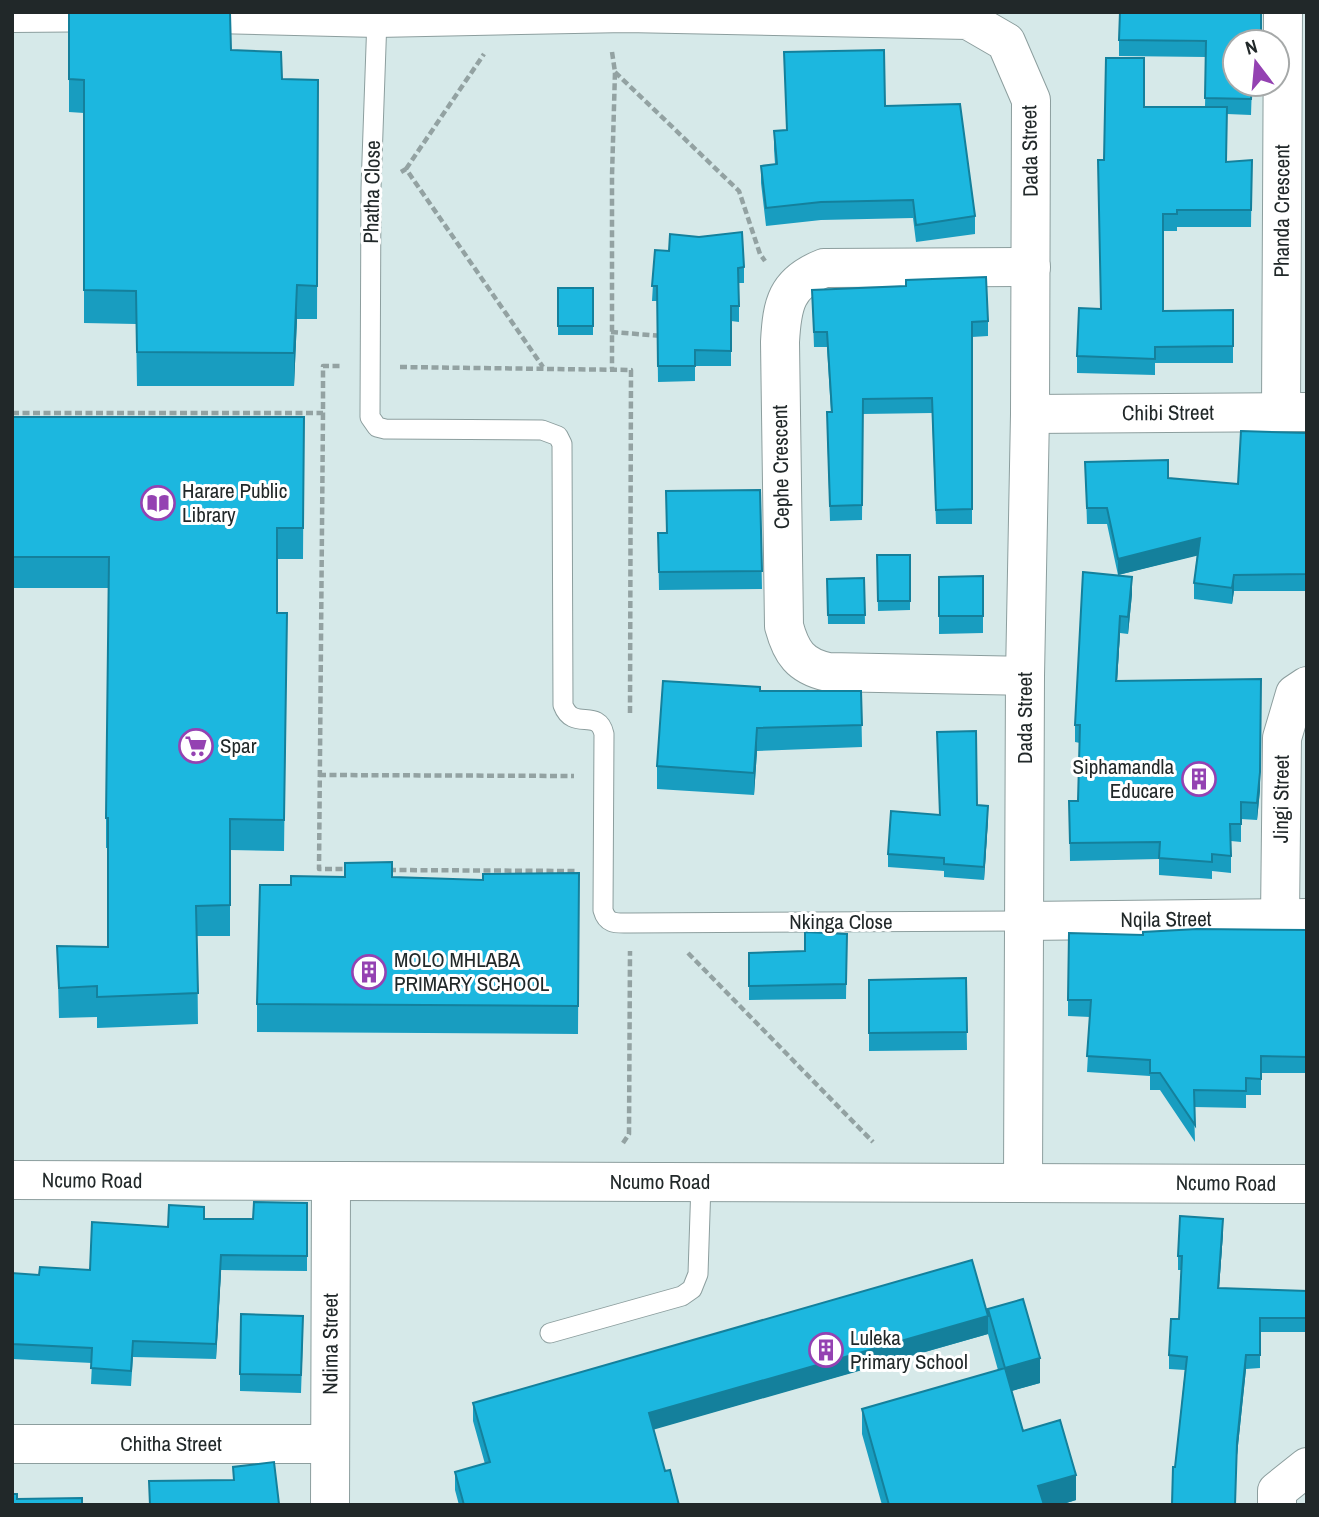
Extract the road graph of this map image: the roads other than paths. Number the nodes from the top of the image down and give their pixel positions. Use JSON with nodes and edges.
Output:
{"nodes":[{"id":1,"x":626,"y":12,"type":"edge"},
{"id":2,"x":1283,"y":12,"type":"edge"},
{"id":3,"x":12,"y":13,"type":"edge"},
{"id":4,"x":377,"y":15,"type":"edge"},
{"id":5,"x":874,"y":15,"type":"edge"},
{"id":6,"x":1031,"y":267,"type":"junction"},
{"id":7,"x":1294,"y":411,"type":"edge"},
{"id":8,"x":1030,"y":414,"type":"junction"},
{"id":9,"x":1025,"y":676,"type":"junction"},
{"id":10,"x":1307,"y":686,"type":"edge"},
{"id":11,"x":1293,"y":918,"type":"edge"},
{"id":12,"x":1024,"y":921,"type":"junction"},
{"id":13,"x":630,"y":923,"type":"joint"},
{"id":14,"x":12,"y":1180,"type":"edge"},
{"id":15,"x":1023,"y":1181,"type":"junction"},
{"id":16,"x":331,"y":1183,"type":"junction"},
{"id":17,"x":702,"y":1183,"type":"junction"},
{"id":18,"x":1307,"y":1184,"type":"edge"},
{"id":19,"x":550,"y":1333,"type":"dead end"},
{"id":20,"x":12,"y":1444,"type":"edge"},
{"id":21,"x":330,"y":1444,"type":"junction"},
{"id":22,"x":1307,"y":1467,"type":"edge"},
{"id":23,"x":330,"y":1505,"type":"edge"},
{"id":24,"x":1277,"y":1505,"type":"edge"}],
"edges":[{"from":1,"to":4,"type":"street","name":"Dada Street"},
{"from":1,"to":5,"type":"street","name":"Dada Street"},
{"from":2,"to":7,"type":"street","name":"Phanda Crescent"},
{"from":3,"to":4,"type":"street","name":"Dada Street"},
{"from":4,"to":13,"type":"lane","name":"Phatha Close"},
{"from":5,"to":6,"type":"street","name":"Dada Street"},
{"from":6,"to":8,"type":"street","name":"Dada Street"},
{"from":6,"to":9,"type":"street","name":"Cephe Crescent"},
{"from":7,"to":8,"type":"street","name":"Chibi Street"},
{"from":8,"to":9,"type":"street","name":"Dada Street"},
{"from":9,"to":12,"type":"street","name":"Dada Street"},
{"from":10,"to":11,"type":"street","name":"Jingi Street"},
{"from":11,"to":12,"type":"street","name":"Nqila Street"},
{"from":12,"to":13,"type":"lane","name":"Nkinga Close"},
{"from":12,"to":15,"type":"street","name":"Dada Street"},
{"from":14,"to":16,"type":"street","name":"Ncumo Road"},
{"from":15,"to":17,"type":"street","name":"Ncumo Road"},
{"from":15,"to":18,"type":"street","name":"Ncumo Road"},
{"from":16,"to":17,"type":"street","name":"Ncumo Road"},
{"from":16,"to":21,"type":"street","name":"Ndima Street"},
{"from":17,"to":19,"type":"lane"},
{"from":20,"to":21,"type":"street","name":"Chitha Street"},
{"from":21,"to":23,"type":"street","name":"Ndima Street"},
{"from":22,"to":24,"type":"street"}]}
